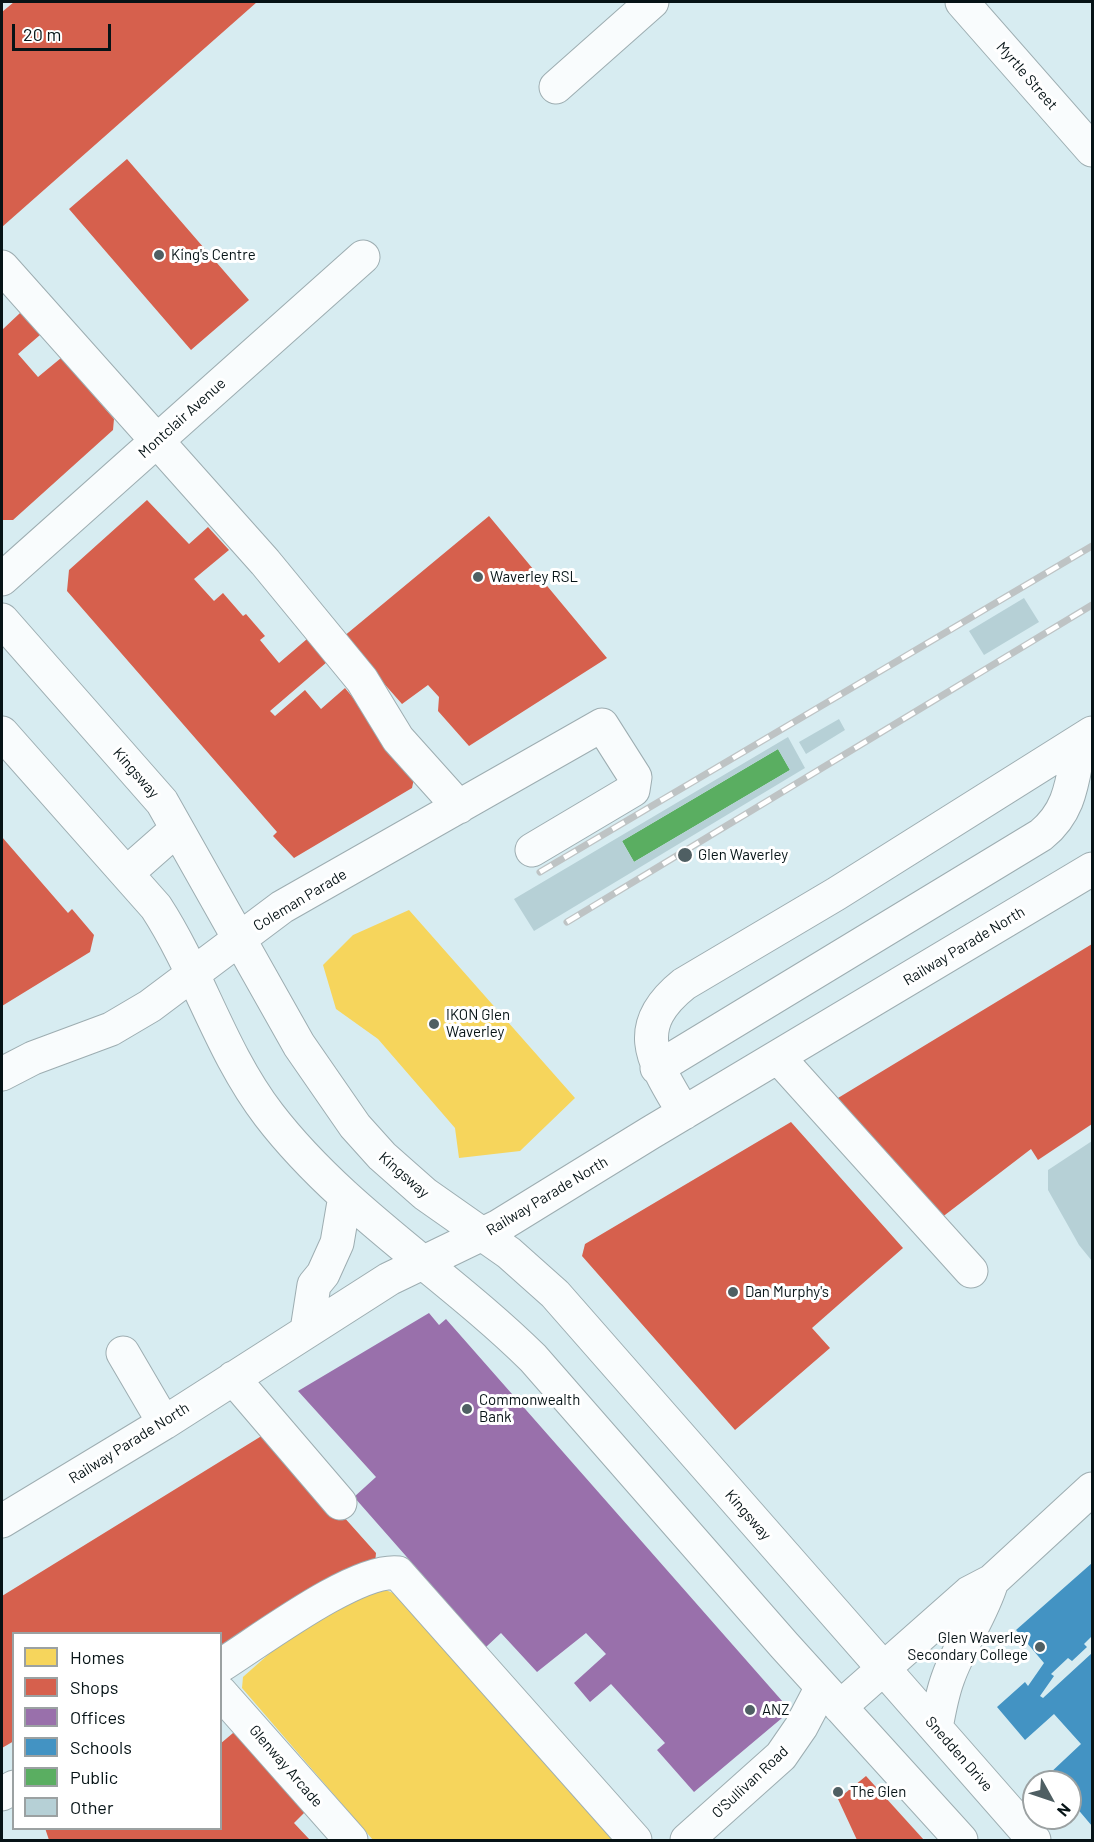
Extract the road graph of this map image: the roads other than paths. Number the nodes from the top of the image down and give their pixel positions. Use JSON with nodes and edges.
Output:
{"nodes":[{"id":1,"x":652,"y":2,"type":"edge"},
{"id":2,"x":962,"y":2,"type":"edge"},
{"id":3,"x":556,"y":87,"type":"dead end"},
{"id":4,"x":1092,"y":150,"type":"edge"},
{"id":5,"x":363,"y":257,"type":"dead end"},
{"id":6,"x":2,"y":267,"type":"edge"},
{"id":7,"x":156,"y":441,"type":"junction"},
{"id":8,"x":2,"y":579,"type":"edge"},
{"id":9,"x":2,"y":620,"type":"edge"},
{"id":10,"x":2,"y":733,"type":"edge"},
{"id":11,"x":1086,"y":737,"type":"edge"},
{"id":12,"x":459,"y":807,"type":"junction"},
{"id":13,"x":177,"y":829,"type":"junction"},
{"id":14,"x":532,"y":850,"type":"dead end"},
{"id":15,"x":1092,"y":869,"type":"edge"},
{"id":16,"x":127,"y":873,"type":"junction"},
{"id":17,"x":238,"y":939,"type":"junction"},
{"id":18,"x":193,"y":974,"type":"junction"},
{"id":19,"x":778,"y":1057,"type":"junction"},
{"id":20,"x":657,"y":1068,"type":"junction"},
{"id":21,"x":2,"y":1073,"type":"edge"},
{"id":22,"x":684,"y":1113,"type":"junction"},
{"id":23,"x":345,"y":1196,"type":"junction"},
{"id":24,"x":483,"y":1234,"type":"junction"},
{"id":25,"x":423,"y":1261,"type":"junction"},
{"id":26,"x":971,"y":1271,"type":"dead end"},
{"id":27,"x":307,"y":1330,"type":"junction"},
{"id":28,"x":123,"y":1353,"type":"dead end"},
{"id":29,"x":233,"y":1378,"type":"junction"},
{"id":30,"x":164,"y":1423,"type":"junction"},
{"id":31,"x":1092,"y":1489,"type":"edge"},
{"id":32,"x":340,"y":1503,"type":"dead end"},
{"id":33,"x":2,"y":1521,"type":"edge"},
{"id":34,"x":992,"y":1581,"type":"junction"},
{"id":35,"x":222,"y":1665,"type":"edge"},
{"id":36,"x":883,"y":1668,"type":"junction"},
{"id":37,"x":222,"y":1694,"type":"edge"},
{"id":38,"x":831,"y":1697,"type":"junction"},
{"id":39,"x":936,"y":1728,"type":"junction"},
{"id":40,"x":351,"y":1840,"type":"edge"},
{"id":41,"x":635,"y":1840,"type":"edge"},
{"id":42,"x":687,"y":1840,"type":"edge"},
{"id":43,"x":961,"y":1840,"type":"edge"},
{"id":44,"x":1034,"y":1840,"type":"edge"}],
"edges":[{"from":1,"to":3,"type":"street"},
{"from":2,"to":4,"type":"street","name":"Myrtle Street"},
{"from":5,"to":7,"type":"street","name":"Montclair Avenue"},
{"from":6,"to":7,"type":"street"},
{"from":7,"to":8,"type":"street","name":"Montclair Avenue"},
{"from":7,"to":12,"type":"street"},
{"from":9,"to":13,"type":"street","name":"Kingsway"},
{"from":10,"to":16,"type":"street"},
{"from":11,"to":20,"type":"street"},
{"from":11,"to":20,"type":"street"},
{"from":12,"to":14,"type":"street","name":"Coleman Parade"},
{"from":12,"to":17,"type":"street","name":"Coleman Parade"},
{"from":13,"to":16,"type":"street"},
{"from":13,"to":17,"type":"street","name":"Kingsway"},
{"from":15,"to":19,"type":"street","name":"Railway Parade North"},
{"from":16,"to":18,"type":"street"},
{"from":17,"to":18,"type":"street","name":"Coleman Parade"},
{"from":17,"to":24,"type":"street","name":"Kingsway"},
{"from":18,"to":21,"type":"street","name":"Coleman Parade"},
{"from":18,"to":23,"type":"street"},
{"from":19,"to":22,"type":"street","name":"Railway Parade North"},
{"from":19,"to":26,"type":"street"},
{"from":20,"to":22,"type":"street"},
{"from":22,"to":24,"type":"street","name":"Railway Parade North"},
{"from":23,"to":25,"type":"street"},
{"from":23,"to":27,"type":"street"},
{"from":24,"to":25,"type":"street","name":"Railway Parade North"},
{"from":24,"to":36,"type":"street","name":"Kingsway"},
{"from":25,"to":27,"type":"street","name":"Railway Parade North"},
{"from":25,"to":38,"type":"street"},
{"from":27,"to":29,"type":"street","name":"Railway Parade North"},
{"from":28,"to":30,"type":"street"},
{"from":29,"to":30,"type":"street","name":"Railway Parade North"},
{"from":29,"to":32,"type":"street"},
{"from":30,"to":33,"type":"street","name":"Railway Parade North"},
{"from":31,"to":34,"type":"street","name":"O'Sullivan Road"},
{"from":34,"to":36,"type":"street","name":"O'Sullivan Road"},
{"from":34,"to":39,"type":"street"},
{"from":35,"to":41,"type":"street"},
{"from":36,"to":38,"type":"street","name":"O'Sullivan Road"},
{"from":36,"to":39,"type":"street","name":"Snedden Drive"},
{"from":37,"to":40,"type":"street","name":"Glenway Arcade"},
{"from":38,"to":42,"type":"street","name":"O'Sullivan Road"},
{"from":38,"to":43,"type":"street"},
{"from":39,"to":44,"type":"street","name":"Snedden Drive"}]}
